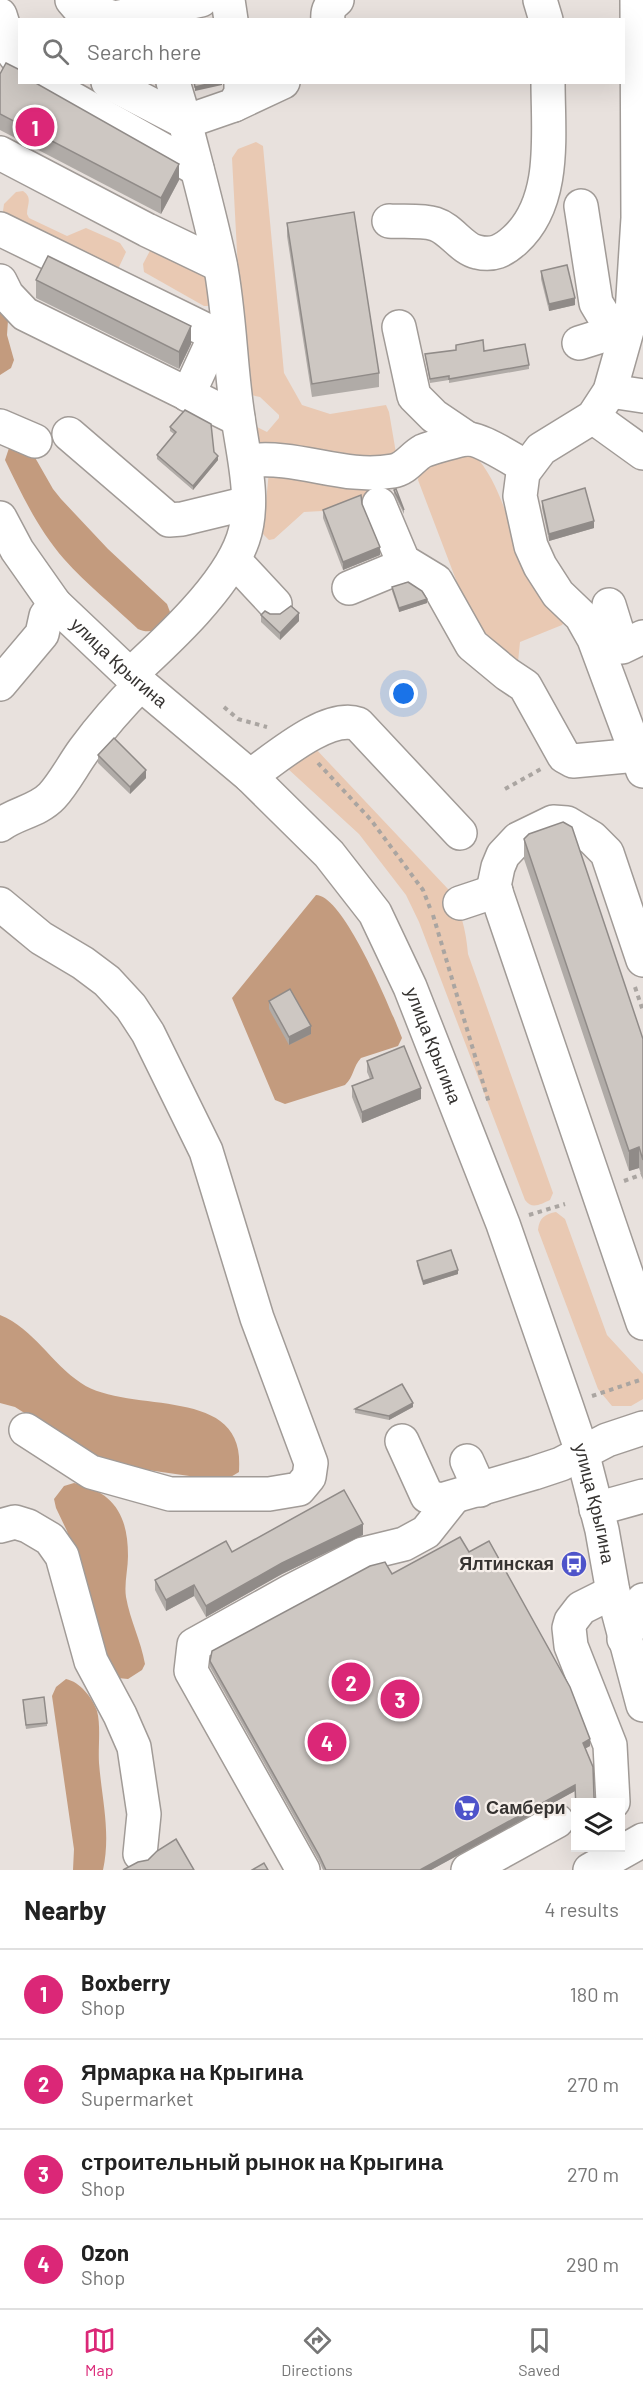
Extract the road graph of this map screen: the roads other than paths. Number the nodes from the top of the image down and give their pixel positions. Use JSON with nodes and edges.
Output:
{"nodes":[{"id":1,"x":16,"y":0,"type":"edge"},
{"id":2,"x":72,"y":0,"type":"edge"},
{"id":3,"x":201,"y":0,"type":"edge"},
{"id":4,"x":228,"y":0,"type":"edge"},
{"id":5,"x":540,"y":0,"type":"edge"},
{"id":6,"x":153,"y":10,"type":"edge"},
{"id":7,"x":639,"y":12,"type":"edge"},
{"id":8,"x":0,"y":15,"type":"edge"},
{"id":9,"x":22,"y":18,"type":"edge"},
{"id":10,"x":231,"y":18,"type":"edge"},
{"id":11,"x":545,"y":18,"type":"edge"},
{"id":12,"x":10,"y":59,"type":"edge"},
{"id":13,"x":641,"y":66,"type":"edge"},
{"id":14,"x":47,"y":84,"type":"edge"},
{"id":15,"x":112,"y":84,"type":"edge"},
{"id":16,"x":174,"y":84,"type":"edge"},
{"id":17,"x":276,"y":84,"type":"edge"},
{"id":18,"x":548,"y":84,"type":"edge"},
{"id":19,"x":238,"y":94,"type":"edge"},
{"id":20,"x":185,"y":122,"type":"junction"},
{"id":21,"x":0,"y":153,"type":"edge"},
{"id":22,"x":197,"y":169,"type":"junction"},
{"id":23,"x":580,"y":206,"type":"dead end"},
{"id":24,"x":640,"y":212,"type":"edge"},
{"id":25,"x":389,"y":221,"type":"dead end"},
{"id":26,"x":0,"y":229,"type":"edge"},
{"id":27,"x":220,"y":265,"type":"junction"},
{"id":28,"x":0,"y":282,"type":"edge"},
{"id":29,"x":399,"y":327,"type":"dead end"},
{"id":30,"x":627,"y":328,"type":"junction"},
{"id":31,"x":579,"y":344,"type":"dead end"},
{"id":32,"x":188,"y":395,"type":"junction"},
{"id":33,"x":643,"y":396,"type":"edge"},
{"id":34,"x":601,"y":404,"type":"junction"},
{"id":35,"x":238,"y":419,"type":"junction"},
{"id":36,"x":0,"y":426,"type":"edge"},
{"id":37,"x":69,"y":434,"type":"dead end"},
{"id":38,"x":468,"y":439,"type":"junction"},
{"id":39,"x":35,"y":441,"type":"dead end"},
{"id":40,"x":643,"y":453,"type":"edge"},
{"id":41,"x":246,"y":461,"type":"junction"},
{"id":42,"x":526,"y":467,"type":"junction"},
{"id":43,"x":248,"y":503,"type":"junction"},
{"id":44,"x":379,"y":504,"type":"dead end"},
{"id":45,"x":0,"y":518,"type":"edge"},
{"id":46,"x":234,"y":560,"type":"junction"},
{"id":47,"x":407,"y":564,"type":"junction"},
{"id":48,"x":349,"y":588,"type":"dead end"},
{"id":49,"x":55,"y":604,"type":"junction"},
{"id":50,"x":275,"y":604,"type":"dead end"},
{"id":51,"x":609,"y":605,"type":"dead end"},
{"id":52,"x":632,"y":642,"type":"edge"},
{"id":53,"x":2,"y":675,"type":"edge"},
{"id":54,"x":136,"y":679,"type":"junction"},
{"id":55,"x":641,"y":752,"type":"edge"},
{"id":56,"x":250,"y":776,"type":"junction"},
{"id":57,"x":0,"y":825,"type":"edge"},
{"id":58,"x":460,"y":833,"type":"dead end"},
{"id":59,"x":496,"y":891,"type":"junction"},
{"id":60,"x":0,"y":904,"type":"edge"},
{"id":61,"x":446,"y":908,"type":"road end"},
{"id":62,"x":637,"y":968,"type":"edge"},
{"id":63,"x":638,"y":1289,"type":"edge"},
{"id":64,"x":643,"y":1323,"type":"edge"},
{"id":65,"x":643,"y":1428,"type":"edge"},
{"id":66,"x":26,"y":1430,"type":"dead end"},
{"id":67,"x":402,"y":1441,"type":"dead end"},
{"id":68,"x":582,"y":1452,"type":"junction"},
{"id":69,"x":466,"y":1461,"type":"dead end"},
{"id":70,"x":466,"y":1494,"type":"junction"},
{"id":71,"x":643,"y":1496,"type":"edge"},
{"id":72,"x":596,"y":1509,"type":"junction"},
{"id":73,"x":0,"y":1526,"type":"edge"},
{"id":74,"x":628,"y":1596,"type":"edge"},
{"id":75,"x":643,"y":1705,"type":"edge"},
{"id":76,"x":613,"y":1798,"type":"edge"},
{"id":77,"x":557,"y":1821,"type":"dead end"},
{"id":78,"x":630,"y":1839,"type":"edge"},
{"id":79,"x":140,"y":1854,"type":"dead end"},
{"id":80,"x":303,"y":1870,"type":"edge"},
{"id":81,"x":468,"y":1870,"type":"edge"},
{"id":82,"x":590,"y":1870,"type":"edge"}],
"edges":[{"from":1,"to":9,"type":"main road"},
{"from":2,"to":6,"type":"main road"},
{"from":3,"to":6,"type":"main road"},
{"from":4,"to":10,"type":"main road"},
{"from":5,"to":11,"type":"main road"},
{"from":7,"to":13,"type":"main road"},
{"from":8,"to":12,"type":"main road"},
{"from":13,"to":24,"type":"main road"},
{"from":14,"to":22,"type":"main road"},
{"from":15,"to":20,"type":"main road"},
{"from":16,"to":20,"type":"main road"},
{"from":17,"to":19,"type":"main road"},
{"from":18,"to":25,"type":"main road"},
{"from":19,"to":20,"type":"main road"},
{"from":20,"to":22,"type":"main road"},
{"from":21,"to":27,"type":"main road"},
{"from":22,"to":27,"type":"main road"},
{"from":23,"to":30,"type":"main road"},
{"from":24,"to":30,"type":"main road"},
{"from":26,"to":32,"type":"main road"},
{"from":27,"to":35,"type":"main road"},
{"from":28,"to":32,"type":"main road"},
{"from":29,"to":38,"type":"main road"},
{"from":30,"to":31,"type":"main road"},
{"from":30,"to":34,"type":"main road"},
{"from":32,"to":35,"type":"main road"},
{"from":33,"to":34,"type":"main road"},
{"from":34,"to":40,"type":"main road"},
{"from":34,"to":42,"type":"main road"},
{"from":35,"to":41,"type":"main road"},
{"from":36,"to":39,"type":"main road"},
{"from":37,"to":43,"type":"main road"},
{"from":38,"to":41,"type":"main road"},
{"from":38,"to":42,"type":"main road"},
{"from":41,"to":43,"type":"main road"},
{"from":42,"to":55,"type":"main road"},
{"from":43,"to":46,"type":"main road"},
{"from":44,"to":47,"type":"main road"},
{"from":45,"to":49,"type":"main road","name":"улица Крыгина"},
{"from":46,"to":50,"type":"main road"},
{"from":46,"to":54,"type":"main road"},
{"from":47,"to":48,"type":"main road"},
{"from":47,"to":55,"type":"main road"},
{"from":49,"to":53,"type":"main road"},
{"from":49,"to":54,"type":"main road","name":"улица Крыгина"},
{"from":51,"to":52,"type":"main road"},
{"from":52,"to":55,"type":"main road"},
{"from":54,"to":56,"type":"main road","name":"улица Крыгина"},
{"from":54,"to":57,"type":"main road"},
{"from":56,"to":58,"type":"main road"},
{"from":56,"to":68,"type":"main road","name":"улица Крыгина"},
{"from":59,"to":61,"type":"main road"},
{"from":59,"to":62,"type":"main road"},
{"from":59,"to":63,"type":"main road"},
{"from":60,"to":66,"type":"main road"},
{"from":63,"to":64,"type":"main road"},
{"from":65,"to":68,"type":"main road"},
{"from":67,"to":70,"type":"main road"},
{"from":68,"to":70,"type":"main road"},
{"from":68,"to":72,"type":"main road","name":"улица Крыгина"},
{"from":69,"to":70,"type":"main road"},
{"from":70,"to":80,"type":"main road"},
{"from":71,"to":72,"type":"main road"},
{"from":72,"to":74,"type":"main road","name":"улица Крыгина"},
{"from":73,"to":79,"type":"main road"},
{"from":74,"to":75,"type":"main road","name":"улица Крыгина"},
{"from":74,"to":76,"type":"main road"},
{"from":77,"to":81,"type":"main road"},
{"from":78,"to":82,"type":"main road"}]}
